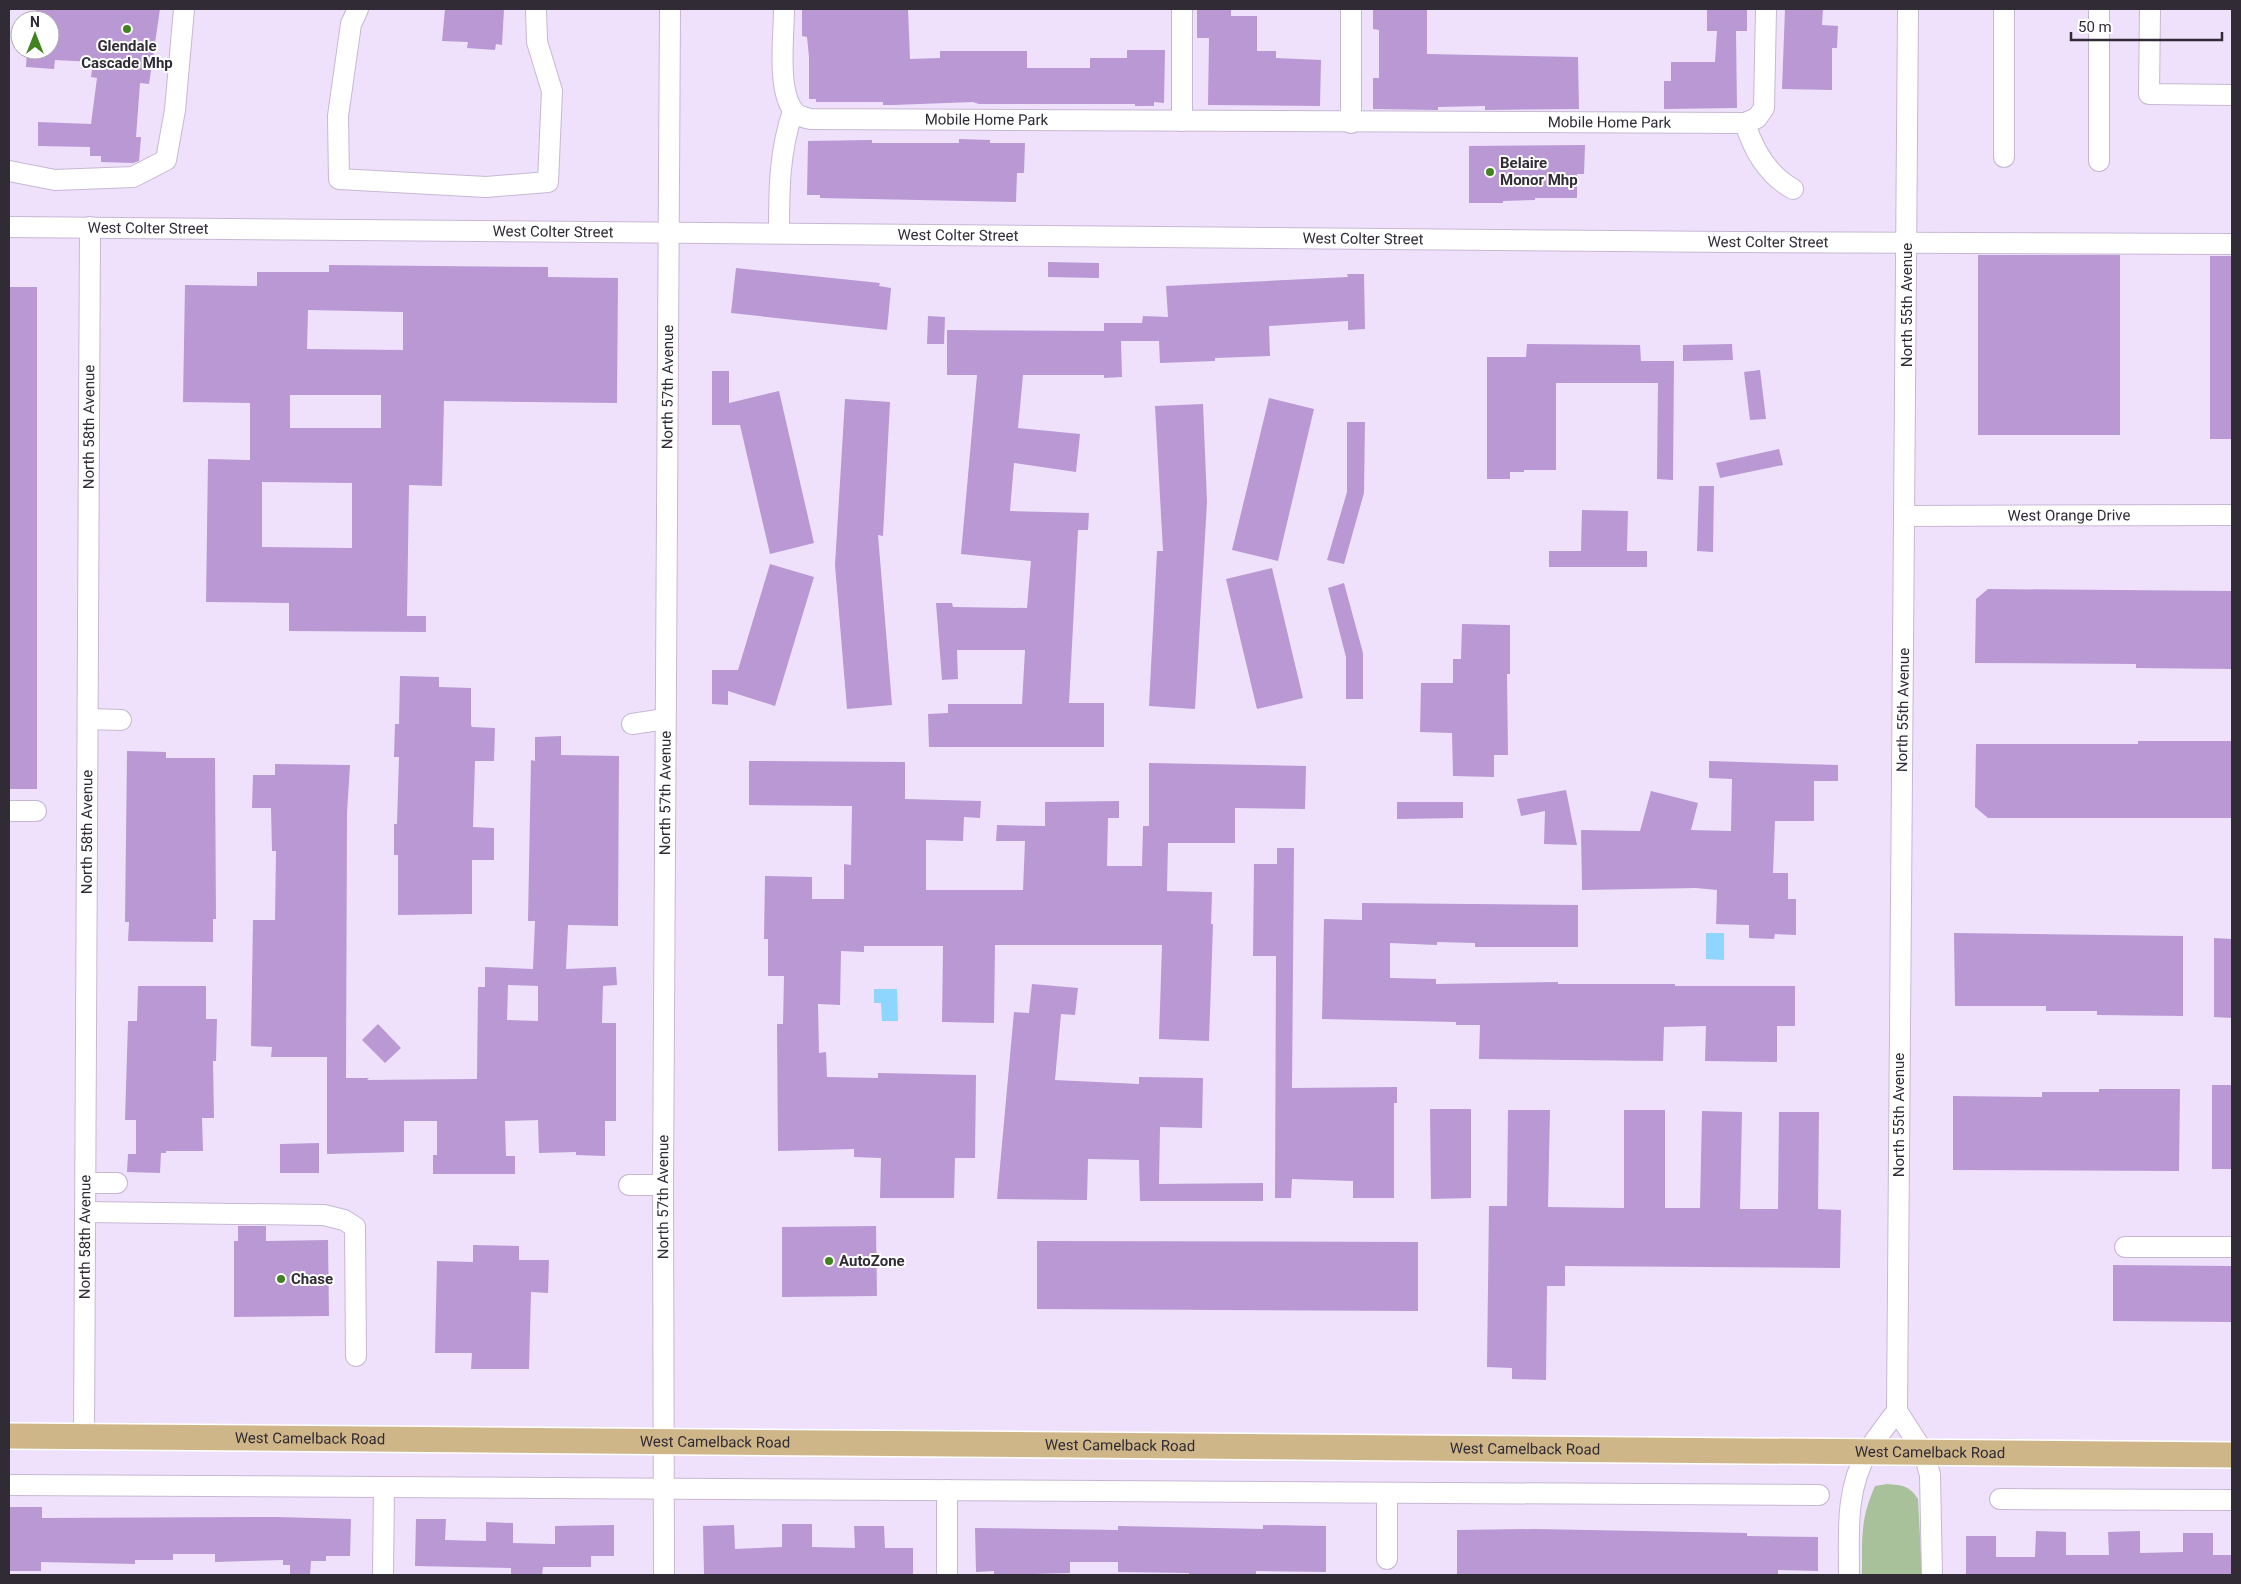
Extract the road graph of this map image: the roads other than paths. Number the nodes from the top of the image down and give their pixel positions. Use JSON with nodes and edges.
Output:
{"nodes":[{"id":1,"x":184,"y":9,"type":"edge"},
{"id":2,"x":358,"y":9,"type":"edge"},
{"id":3,"x":536,"y":9,"type":"edge"},
{"id":4,"x":670,"y":9,"type":"edge"},
{"id":5,"x":784,"y":9,"type":"edge"},
{"id":6,"x":1182,"y":9,"type":"edge"},
{"id":7,"x":1351,"y":9,"type":"edge"},
{"id":8,"x":1766,"y":9,"type":"edge"},
{"id":9,"x":1908,"y":9,"type":"edge"},
{"id":10,"x":2004,"y":9,"type":"edge"},
{"id":11,"x":2099,"y":9,"type":"edge"},
{"id":12,"x":2150,"y":9,"type":"edge"},
{"id":13,"x":2232,"y":95,"type":"edge"},
{"id":14,"x":793,"y":111,"type":"junction"},
{"id":15,"x":1182,"y":121,"type":"junction"},
{"id":16,"x":1745,"y":122,"type":"junction"},
{"id":17,"x":1351,"y":123,"type":"junction"},
{"id":18,"x":2004,"y":157,"type":"dead end"},
{"id":19,"x":2099,"y":161,"type":"dead end"},
{"id":20,"x":9,"y":171,"type":"edge"},
{"id":21,"x":1793,"y":189,"type":"dead end"},
{"id":22,"x":9,"y":226,"type":"edge"},
{"id":23,"x":90,"y":227,"type":"junction"},
{"id":24,"x":669,"y":232,"type":"junction"},
{"id":25,"x":780,"y":233,"type":"junction"},
{"id":26,"x":1907,"y":243,"type":"junction"},
{"id":27,"x":2232,"y":244,"type":"edge"},
{"id":28,"x":2232,"y":515,"type":"edge"},
{"id":29,"x":1904,"y":516,"type":"junction"},
{"id":30,"x":88,"y":719,"type":"junction"},
{"id":31,"x":665,"y":719,"type":"junction"},
{"id":32,"x":121,"y":720,"type":"dead end"},
{"id":33,"x":632,"y":724,"type":"dead end"},
{"id":34,"x":9,"y":811,"type":"edge"},
{"id":35,"x":36,"y":811,"type":"dead end"},
{"id":36,"x":86,"y":1183,"type":"junction"},
{"id":37,"x":117,"y":1183,"type":"dead end"},
{"id":38,"x":630,"y":1185,"type":"dead end"},
{"id":39,"x":663,"y":1186,"type":"junction"},
{"id":40,"x":86,"y":1212,"type":"junction"},
{"id":41,"x":2125,"y":1247,"type":"dead end"},
{"id":42,"x":2232,"y":1247,"type":"edge"},
{"id":43,"x":356,"y":1356,"type":"dead end"},
{"id":44,"x":1897,"y":1411,"type":"junction"},
{"id":45,"x":9,"y":1436,"type":"edge"},
{"id":46,"x":84,"y":1437,"type":"junction"},
{"id":47,"x":664,"y":1444,"type":"junction"},
{"id":48,"x":1867,"y":1452,"type":"junction"},
{"id":49,"x":1924,"y":1453,"type":"junction"},
{"id":50,"x":2232,"y":1455,"type":"edge"},
{"id":51,"x":9,"y":1484,"type":"edge"},
{"id":52,"x":384,"y":1487,"type":"junction"},
{"id":53,"x":665,"y":1489,"type":"junction"},
{"id":54,"x":947,"y":1490,"type":"junction"},
{"id":55,"x":1387,"y":1493,"type":"junction"},
{"id":56,"x":1819,"y":1495,"type":"dead end"},
{"id":57,"x":2000,"y":1499,"type":"dead end"},
{"id":58,"x":2232,"y":1500,"type":"edge"},
{"id":59,"x":1387,"y":1559,"type":"dead end"},
{"id":60,"x":383,"y":1575,"type":"edge"},
{"id":61,"x":664,"y":1575,"type":"edge"},
{"id":62,"x":947,"y":1575,"type":"edge"},
{"id":63,"x":1849,"y":1575,"type":"edge"},
{"id":64,"x":1932,"y":1575,"type":"edge"}],
"edges":[{"from":1,"to":20,"type":"street"},
{"from":2,"to":3,"type":"street"},
{"from":4,"to":24,"type":"street","name":"North 57th Avenue"},
{"from":5,"to":14,"type":"street"},
{"from":6,"to":15,"type":"street"},
{"from":7,"to":17,"type":"street"},
{"from":8,"to":16,"type":"street"},
{"from":9,"to":26,"type":"street","name":"North 55th Avenue"},
{"from":10,"to":18,"type":"street"},
{"from":11,"to":19,"type":"street"},
{"from":12,"to":13,"type":"street"},
{"from":14,"to":15,"type":"street","name":"Mobile Home Park"},
{"from":14,"to":25,"type":"street"},
{"from":15,"to":17,"type":"street","name":"Mobile Home Park"},
{"from":16,"to":17,"type":"street","name":"Mobile Home Park"},
{"from":16,"to":21,"type":"street"},
{"from":22,"to":23,"type":"street","name":"West Colter Street"},
{"from":23,"to":24,"type":"street","name":"West Colter Street"},
{"from":23,"to":30,"type":"street","name":"North 58th Avenue"},
{"from":24,"to":25,"type":"street","name":"West Colter Street"},
{"from":24,"to":31,"type":"street","name":"North 57th Avenue"},
{"from":25,"to":26,"type":"street","name":"West Colter Street"},
{"from":26,"to":27,"type":"street","name":"West Colter Street"},
{"from":26,"to":29,"type":"street","name":"North 55th Avenue"},
{"from":28,"to":29,"type":"street","name":"West Orange Drive"},
{"from":29,"to":44,"type":"street","name":"North 55th Avenue"},
{"from":30,"to":32,"type":"street"},
{"from":30,"to":36,"type":"street","name":"North 58th Avenue"},
{"from":31,"to":33,"type":"street"},
{"from":31,"to":39,"type":"street","name":"North 57th Avenue"},
{"from":34,"to":35,"type":"street"},
{"from":36,"to":37,"type":"street"},
{"from":36,"to":40,"type":"street","name":"North 58th Avenue"},
{"from":38,"to":39,"type":"street"},
{"from":39,"to":47,"type":"street","name":"North 57th Avenue"},
{"from":40,"to":43,"type":"street"},
{"from":40,"to":46,"type":"street","name":"North 58th Avenue"},
{"from":41,"to":42,"type":"street"},
{"from":44,"to":48,"type":"street"},
{"from":44,"to":49,"type":"street"},
{"from":45,"to":46,"type":"main road","name":"West Camelback Road"},
{"from":46,"to":47,"type":"main road","name":"West Camelback Road"},
{"from":47,"to":48,"type":"main road","name":"West Camelback Road"},
{"from":47,"to":53,"type":"street","name":"North 57th Avenue"},
{"from":48,"to":49,"type":"main road","name":"West Camelback Road"},
{"from":48,"to":63,"type":"street"},
{"from":49,"to":50,"type":"main road","name":"West Camelback Road"},
{"from":49,"to":64,"type":"street"},
{"from":51,"to":52,"type":"street"},
{"from":52,"to":53,"type":"street"},
{"from":52,"to":60,"type":"street"},
{"from":53,"to":54,"type":"street"},
{"from":53,"to":61,"type":"street","name":"North 57th Avenue"},
{"from":54,"to":55,"type":"street"},
{"from":54,"to":62,"type":"street"},
{"from":55,"to":56,"type":"street"},
{"from":55,"to":59,"type":"street"},
{"from":57,"to":58,"type":"street"}]}
